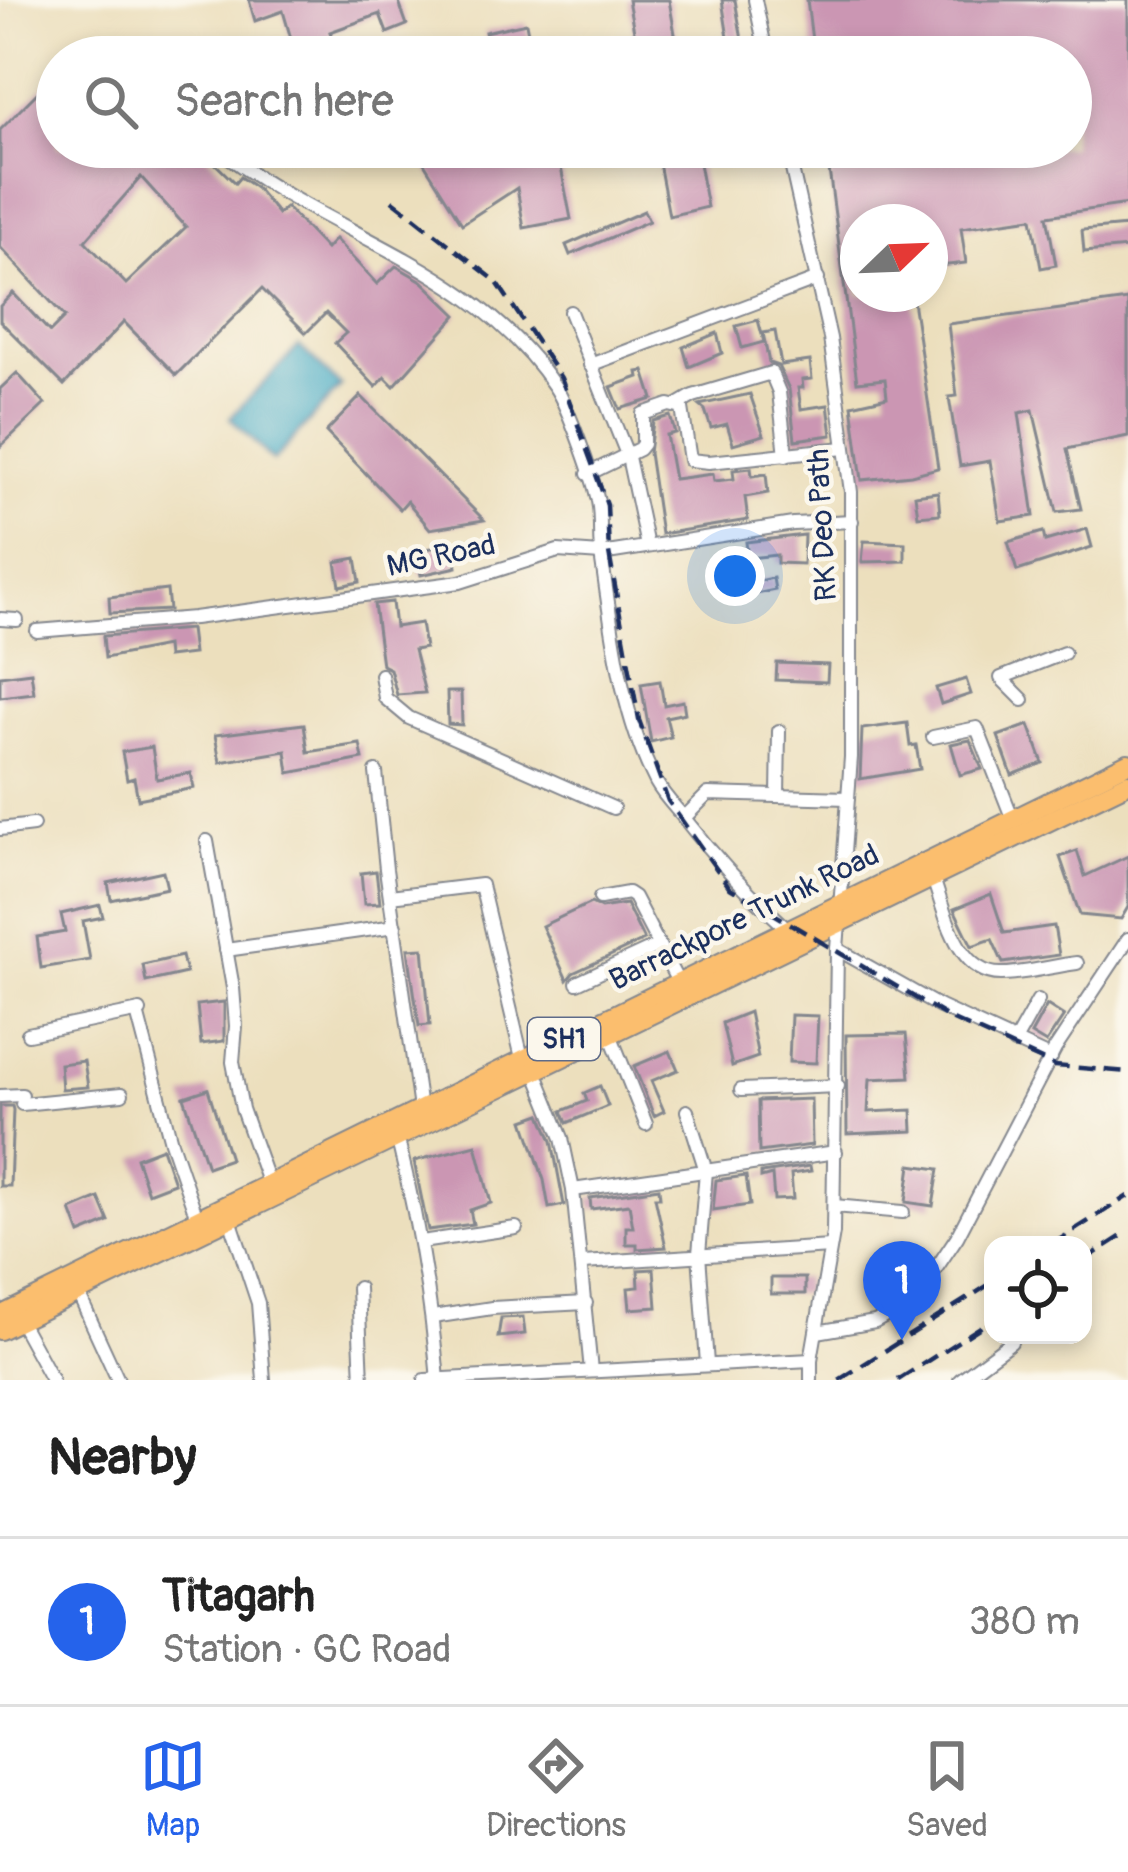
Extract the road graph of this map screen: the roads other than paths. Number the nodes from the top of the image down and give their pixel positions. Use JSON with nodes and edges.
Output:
{"nodes":[{"id":1,"x":755,"y":0,"type":"edge"},
{"id":2,"x":763,"y":36,"type":"edge"},
{"id":3,"x":242,"y":168,"type":"edge"},
{"id":4,"x":792,"y":168,"type":"edge"},
{"id":5,"x":818,"y":279,"type":"junction"},
{"id":6,"x":570,"y":312,"type":"dead end"},
{"id":7,"x":590,"y":365,"type":"junction"},
{"id":8,"x":676,"y":406,"type":"junction"},
{"id":9,"x":844,"y":448,"type":"junction"},
{"id":10,"x":787,"y":455,"type":"junction"},
{"id":11,"x":628,"y":457,"type":"junction"},
{"id":12,"x":588,"y":474,"type":"junction"},
{"id":13,"x":852,"y":520,"type":"junction"},
{"id":14,"x":647,"y":546,"type":"junction"},
{"id":15,"x":601,"y":554,"type":"junction"},
{"id":16,"x":0,"y":619,"type":"edge"},
{"id":17,"x":17,"y":620,"type":"dead end"},
{"id":18,"x":37,"y":631,"type":"dead end"},
{"id":19,"x":1064,"y":653,"type":"dead end"},
{"id":20,"x":381,"y":675,"type":"dead end"},
{"id":21,"x":1023,"y":700,"type":"dead end"},
{"id":22,"x":778,"y":731,"type":"dead end"},
{"id":23,"x":933,"y":737,"type":"dead end"},
{"id":24,"x":1128,"y":763,"type":"edge"},
{"id":25,"x":376,"y":772,"type":"dead end"},
{"id":26,"x":1128,"y":783,"type":"edge"},
{"id":27,"x":778,"y":796,"type":"junction"},
{"id":28,"x":848,"y":798,"type":"junction"},
{"id":29,"x":613,"y":808,"type":"dead end"},
{"id":30,"x":1012,"y":817,"type":"junction"},
{"id":31,"x":684,"y":818,"type":"junction"},
{"id":32,"x":33,"y":825,"type":"dead end"},
{"id":33,"x":0,"y":829,"type":"edge"},
{"id":34,"x":207,"y":841,"type":"dead end"},
{"id":35,"x":929,"y":868,"type":"junction"},
{"id":36,"x":390,"y":896,"type":"junction"},
{"id":37,"x":600,"y":898,"type":"dead end"},
{"id":38,"x":838,"y":916,"type":"junction"},
{"id":39,"x":395,"y":926,"type":"junction"},
{"id":40,"x":790,"y":931,"type":"junction"},
{"id":41,"x":1128,"y":939,"type":"edge"},
{"id":42,"x":659,"y":945,"type":"junction"},
{"id":43,"x":837,"y":949,"type":"junction"},
{"id":44,"x":226,"y":950,"type":"junction"},
{"id":45,"x":1121,"y":960,"type":"edge"},
{"id":46,"x":1077,"y":963,"type":"dead end"},
{"id":47,"x":577,"y":982,"type":"dead end"},
{"id":48,"x":679,"y":984,"type":"junction"},
{"id":49,"x":1038,"y":1000,"type":"dead end"},
{"id":50,"x":28,"y":1034,"type":"dead end"},
{"id":51,"x":610,"y":1034,"type":"junction"},
{"id":52,"x":1014,"y":1043,"type":"junction"},
{"id":53,"x":1051,"y":1058,"type":"junction"},
{"id":54,"x":528,"y":1064,"type":"junction"},
{"id":55,"x":838,"y":1086,"type":"junction"},
{"id":56,"x":741,"y":1090,"type":"dead end"},
{"id":57,"x":122,"y":1094,"type":"dead end"},
{"id":58,"x":0,"y":1096,"type":"edge"},
{"id":59,"x":420,"y":1109,"type":"junction"},
{"id":60,"x":687,"y":1111,"type":"dead end"},
{"id":61,"x":646,"y":1124,"type":"dead end"},
{"id":62,"x":397,"y":1136,"type":"junction"},
{"id":63,"x":836,"y":1152,"type":"junction"},
{"id":64,"x":706,"y":1171,"type":"junction"},
{"id":65,"x":269,"y":1185,"type":"junction"},
{"id":66,"x":573,"y":1190,"type":"junction"},
{"id":67,"x":834,"y":1206,"type":"junction"},
{"id":68,"x":904,"y":1212,"type":"dead end"},
{"id":69,"x":230,"y":1219,"type":"junction"},
{"id":70,"x":198,"y":1221,"type":"junction"},
{"id":71,"x":516,"y":1228,"type":"dead end"},
{"id":72,"x":421,"y":1243,"type":"junction"},
{"id":73,"x":830,"y":1247,"type":"junction"},
{"id":74,"x":699,"y":1254,"type":"junction"},
{"id":75,"x":583,"y":1262,"type":"junction"},
{"id":76,"x":358,"y":1288,"type":"dead end"},
{"id":77,"x":78,"y":1293,"type":"junction"},
{"id":78,"x":586,"y":1303,"type":"junction"},
{"id":79,"x":11,"y":1315,"type":"edge"},
{"id":80,"x":433,"y":1317,"type":"junction"},
{"id":81,"x":0,"y":1330,"type":"edge"},
{"id":82,"x":817,"y":1331,"type":"junction"},
{"id":83,"x":1009,"y":1344,"type":"edge"},
{"id":84,"x":811,"y":1360,"type":"junction"},
{"id":85,"x":707,"y":1364,"type":"junction"},
{"id":86,"x":591,"y":1371,"type":"junction"},
{"id":87,"x":685,"y":1373,"type":"edge"},
{"id":88,"x":624,"y":1375,"type":"edge"},
{"id":89,"x":532,"y":1377,"type":"edge"},
{"id":90,"x":52,"y":1380,"type":"edge"},
{"id":91,"x":118,"y":1380,"type":"edge"},
{"id":92,"x":264,"y":1380,"type":"edge"},
{"id":93,"x":362,"y":1380,"type":"edge"},
{"id":94,"x":425,"y":1380,"type":"edge"},
{"id":95,"x":437,"y":1380,"type":"edge"},
{"id":96,"x":812,"y":1380,"type":"edge"},
{"id":97,"x":960,"y":1380,"type":"edge"}],
"edges":[{"from":1,"to":2,"type":"street"},
{"from":3,"to":12,"type":"street"},
{"from":4,"to":5,"type":"street","name":"RK Deo Path"},
{"from":5,"to":7,"type":"street"},
{"from":5,"to":9,"type":"street","name":"RK Deo Path"},
{"from":6,"to":7,"type":"street"},
{"from":7,"to":11,"type":"street"},
{"from":8,"to":10,"type":"street"},
{"from":8,"to":10,"type":"street"},
{"from":8,"to":11,"type":"street"},
{"from":9,"to":10,"type":"street"},
{"from":9,"to":13,"type":"street","name":"RK Deo Path"},
{"from":11,"to":12,"type":"street"},
{"from":11,"to":14,"type":"street"},
{"from":12,"to":15,"type":"street"},
{"from":13,"to":14,"type":"street","name":"MG Road"},
{"from":13,"to":28,"type":"street","name":"RK Deo Path"},
{"from":14,"to":15,"type":"street","name":"MG Road"},
{"from":15,"to":18,"type":"street","name":"MG Road"},
{"from":15,"to":31,"type":"street"},
{"from":16,"to":17,"type":"street"},
{"from":19,"to":21,"type":"street"},
{"from":20,"to":29,"type":"street"},
{"from":22,"to":27,"type":"street"},
{"from":23,"to":30,"type":"street"},
{"from":24,"to":30,"type":"main road","name":"Barrackpore Trunk Road","number":"SH1"},
{"from":25,"to":36,"type":"street"},
{"from":26,"to":35,"type":"main road","name":"Barrackpore Trunk Road","number":"SH1"},
{"from":27,"to":28,"type":"street"},
{"from":27,"to":31,"type":"street"},
{"from":28,"to":38,"type":"street","name":"RK Deo Path"},
{"from":30,"to":35,"type":"main road","name":"Barrackpore Trunk Road","number":"SH1"},
{"from":31,"to":40,"type":"street"},
{"from":32,"to":33,"type":"street"},
{"from":34,"to":44,"type":"street"},
{"from":35,"to":38,"type":"main road","name":"Barrackpore Trunk Road","number":"SH1"},
{"from":35,"to":46,"type":"street"},
{"from":36,"to":39,"type":"street"},
{"from":36,"to":54,"type":"street"},
{"from":37,"to":42,"type":"street"},
{"from":38,"to":40,"type":"main road","name":"Barrackpore Trunk Road","number":"SH1"},
{"from":38,"to":43,"type":"street","name":"RK Deo Path"},
{"from":38,"to":51,"type":"main road","name":"Barrackpore Trunk Road","number":"SH1"},
{"from":39,"to":44,"type":"street"},
{"from":39,"to":59,"type":"street"},
{"from":40,"to":48,"type":"main road","name":"Barrackpore Trunk Road","number":"SH1"},
{"from":41,"to":45,"type":"street"},
{"from":42,"to":47,"type":"street"},
{"from":42,"to":48,"type":"street"},
{"from":43,"to":52,"type":"street"},
{"from":43,"to":55,"type":"street","name":"RK Deo Path"},
{"from":44,"to":65,"type":"street"},
{"from":45,"to":53,"type":"street"},
{"from":48,"to":54,"type":"main road","name":"Barrackpore Trunk Road","number":"SH1"},
{"from":49,"to":52,"type":"street"},
{"from":50,"to":70,"type":"street"},
{"from":51,"to":54,"type":"main road","name":"Barrackpore Trunk Road","number":"SH1"},
{"from":51,"to":61,"type":"street"},
{"from":52,"to":53,"type":"street"},
{"from":53,"to":82,"type":"street"},
{"from":54,"to":59,"type":"main road","name":"Barrackpore Trunk Road","number":"SH1"},
{"from":54,"to":62,"type":"main road","name":"Barrackpore Trunk Road","number":"SH1"},
{"from":54,"to":66,"type":"street"},
{"from":55,"to":56,"type":"street"},
{"from":55,"to":63,"type":"street","name":"RK Deo Path"},
{"from":57,"to":58,"type":"street"},
{"from":59,"to":65,"type":"main road","name":"Barrackpore Trunk Road","number":"SH1"},
{"from":60,"to":64,"type":"street"},
{"from":62,"to":69,"type":"main road","name":"Barrackpore Trunk Road","number":"SH1"},
{"from":62,"to":72,"type":"street"},
{"from":63,"to":64,"type":"street"},
{"from":63,"to":67,"type":"street","name":"RK Deo Path"},
{"from":64,"to":66,"type":"street"},
{"from":64,"to":74,"type":"street"},
{"from":65,"to":70,"type":"main road","name":"Barrackpore Trunk Road","number":"SH1"},
{"from":66,"to":75,"type":"street"},
{"from":67,"to":68,"type":"street"},
{"from":67,"to":73,"type":"street","name":"RK Deo Path"},
{"from":69,"to":77,"type":"main road","name":"Barrackpore Trunk Road","number":"SH1"},
{"from":69,"to":92,"type":"street"},
{"from":70,"to":79,"type":"main road","name":"Barrackpore Trunk Road","number":"SH1"},
{"from":71,"to":72,"type":"street"},
{"from":72,"to":80,"type":"street"},
{"from":73,"to":74,"type":"street"},
{"from":73,"to":82,"type":"street","name":"RK Deo Path"},
{"from":74,"to":75,"type":"street"},
{"from":74,"to":85,"type":"street"},
{"from":75,"to":78,"type":"street"},
{"from":76,"to":93,"type":"street"},
{"from":77,"to":79,"type":"main road","name":"Barrackpore Trunk Road","number":"SH1"},
{"from":77,"to":91,"type":"street"},
{"from":78,"to":80,"type":"street"},
{"from":78,"to":86,"type":"street"},
{"from":79,"to":81,"type":"main road","name":"Barrackpore Trunk Road","number":"SH1"},
{"from":79,"to":90,"type":"street"},
{"from":80,"to":95,"type":"street"},
{"from":82,"to":84,"type":"street","name":"RK Deo Path"},
{"from":83,"to":97,"type":"street"},
{"from":84,"to":85,"type":"street"},
{"from":84,"to":96,"type":"street","name":"RK Deo Path"},
{"from":85,"to":87,"type":"street"},
{"from":86,"to":88,"type":"street"},
{"from":86,"to":89,"type":"street"},
{"from":87,"to":88,"type":"street"},
{"from":89,"to":95,"type":"street"},
{"from":94,"to":95,"type":"street"}]}
